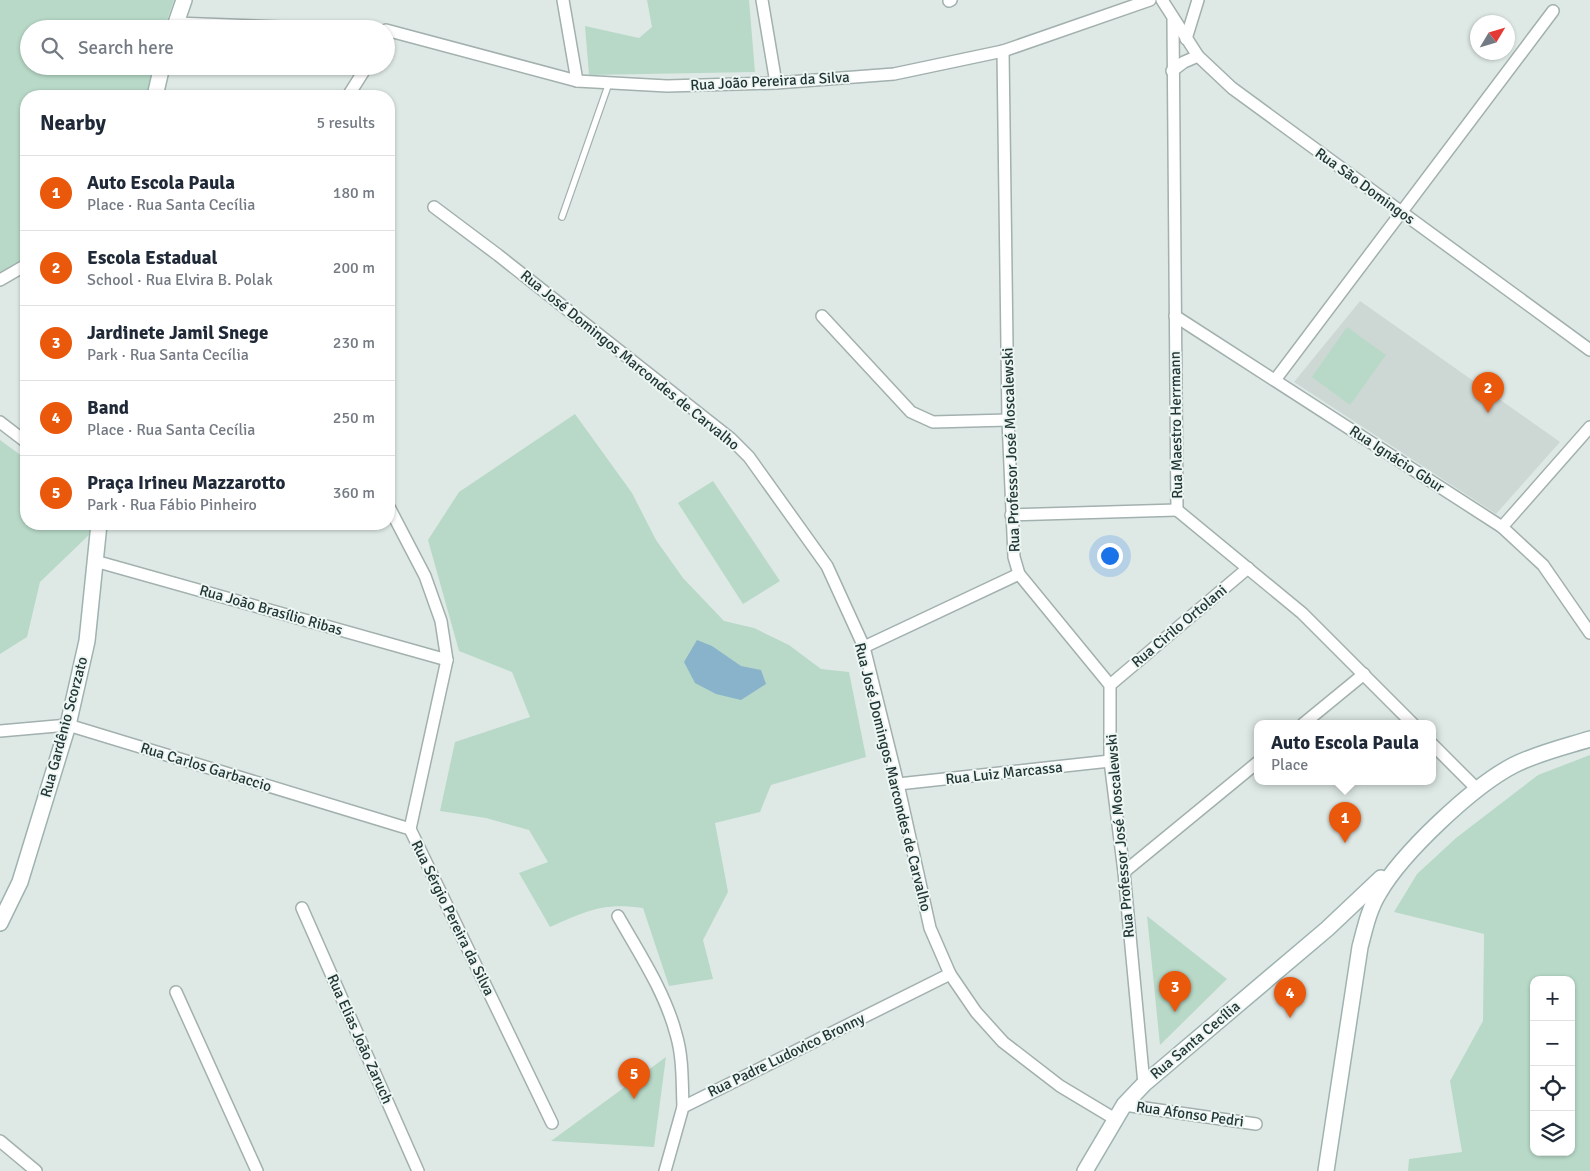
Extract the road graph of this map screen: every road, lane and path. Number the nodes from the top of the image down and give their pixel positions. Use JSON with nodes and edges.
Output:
{"nodes":[{"id":1,"x":184,"y":0,"type":"edge"},
{"id":2,"x":563,"y":0,"type":"edge"},
{"id":3,"x":762,"y":0,"type":"edge"},
{"id":4,"x":1150,"y":0,"type":"edge"},
{"id":5,"x":1162,"y":0,"type":"edge"},
{"id":6,"x":1198,"y":0,"type":"edge"},
{"id":7,"x":1553,"y":11,"type":"dead end"},
{"id":8,"x":177,"y":20,"type":"edge"},
{"id":9,"x":1173,"y":20,"type":"junction"},
{"id":10,"x":395,"y":34,"type":"edge"},
{"id":11,"x":1186,"y":39,"type":"junction"},
{"id":12,"x":1003,"y":51,"type":"junction"},
{"id":13,"x":1198,"y":56,"type":"junction"},
{"id":14,"x":1172,"y":71,"type":"junction"},
{"id":15,"x":160,"y":75,"type":"edge"},
{"id":16,"x":361,"y":75,"type":"edge"},
{"id":17,"x":577,"y":81,"type":"junction"},
{"id":18,"x":609,"y":83,"type":"junction"},
{"id":19,"x":776,"y":83,"type":"junction"},
{"id":20,"x":156,"y":90,"type":"edge"},
{"id":21,"x":352,"y":90,"type":"edge"},
{"id":22,"x":434,"y":207,"type":"dead end"},
{"id":23,"x":1401,"y":212,"type":"junction"},
{"id":24,"x":562,"y":217,"type":"dead end"},
{"id":25,"x":20,"y":268,"type":"edge"},
{"id":26,"x":0,"y":280,"type":"edge"},
{"id":27,"x":822,"y":316,"type":"dead end"},
{"id":28,"x":1175,"y":316,"type":"junction"},
{"id":29,"x":1590,"y":350,"type":"edge"},
{"id":30,"x":1275,"y":380,"type":"junction"},
{"id":31,"x":1008,"y":420,"type":"junction"},
{"id":32,"x":0,"y":422,"type":"edge"},
{"id":33,"x":1590,"y":427,"type":"edge"},
{"id":34,"x":20,"y":437,"type":"edge"},
{"id":35,"x":1177,"y":510,"type":"junction"},
{"id":36,"x":1011,"y":516,"type":"junction"},
{"id":37,"x":395,"y":518,"type":"edge"},
{"id":38,"x":1502,"y":527,"type":"junction"},
{"id":39,"x":98,"y":530,"type":"edge"},
{"id":40,"x":95,"y":561,"type":"junction"},
{"id":41,"x":1248,"y":568,"type":"junction"},
{"id":42,"x":1019,"y":574,"type":"junction"},
{"id":43,"x":1590,"y":633,"type":"edge"},
{"id":44,"x":864,"y":647,"type":"junction"},
{"id":45,"x":447,"y":660,"type":"junction"},
{"id":46,"x":1364,"y":674,"type":"junction"},
{"id":47,"x":1110,"y":685,"type":"junction"},
{"id":48,"x":1308,"y":720,"type":"edge"},
{"id":49,"x":1409,"y":720,"type":"edge"},
{"id":50,"x":68,"y":725,"type":"junction"},
{"id":51,"x":0,"y":731,"type":"edge"},
{"id":52,"x":1590,"y":739,"type":"edge"},
{"id":53,"x":1436,"y":748,"type":"edge"},
{"id":54,"x":1110,"y":762,"type":"junction"},
{"id":55,"x":1254,"y":765,"type":"edge"},
{"id":56,"x":898,"y":784,"type":"junction"},
{"id":57,"x":1477,"y":790,"type":"junction"},
{"id":58,"x":410,"y":829,"type":"junction"},
{"id":59,"x":1416,"y":845,"type":"junction"},
{"id":60,"x":1124,"y":872,"type":"junction"},
{"id":61,"x":1373,"y":903,"type":"junction"},
{"id":62,"x":302,"y":908,"type":"dead end"},
{"id":63,"x":618,"y":916,"type":"dead end"},
{"id":64,"x":0,"y":923,"type":"edge"},
{"id":65,"x":1327,"y":929,"type":"junction"},
{"id":66,"x":950,"y":974,"type":"junction"},
{"id":67,"x":176,"y":992,"type":"dead end"},
{"id":68,"x":1144,"y":1084,"type":"junction"},
{"id":69,"x":1124,"y":1105,"type":"junction"},
{"id":70,"x":683,"y":1106,"type":"junction"},
{"id":71,"x":1115,"y":1119,"type":"junction"},
{"id":72,"x":552,"y":1123,"type":"dead end"},
{"id":73,"x":1256,"y":1124,"type":"dead end"},
{"id":74,"x":0,"y":1141,"type":"edge"},
{"id":75,"x":36,"y":1171,"type":"edge"},
{"id":76,"x":257,"y":1171,"type":"edge"},
{"id":77,"x":418,"y":1171,"type":"edge"},
{"id":78,"x":665,"y":1171,"type":"edge"},
{"id":79,"x":1085,"y":1171,"type":"edge"},
{"id":80,"x":1326,"y":1171,"type":"edge"}],
"edges":[{"from":1,"to":8,"type":"main road"},
{"from":2,"to":17,"type":"street"},
{"from":3,"to":19,"type":"street"},
{"from":4,"to":12,"type":"street","name":"Rua João Pereira da Silva"},
{"from":5,"to":9,"type":"street","name":"Rua São Domingos"},
{"from":6,"to":11,"type":"street"},
{"from":7,"to":23,"type":"street"},
{"from":9,"to":11,"type":"street","name":"Rua São Domingos"},
{"from":9,"to":14,"type":"street","name":"Rua Maestro Herrmann"},
{"from":10,"to":17,"type":"street","name":"Rua João Pereira da Silva"},
{"from":11,"to":13,"type":"street","name":"Rua São Domingos"},
{"from":12,"to":19,"type":"street","name":"Rua João Pereira da Silva"},
{"from":12,"to":31,"type":"street","name":"Rua Professor José Moscalewski"},
{"from":13,"to":14,"type":"street"},
{"from":13,"to":23,"type":"street","name":"Rua São Domingos"},
{"from":14,"to":28,"type":"street","name":"Rua Maestro Herrmann"},
{"from":15,"to":20,"type":"main road"},
{"from":16,"to":21,"type":"street"},
{"from":17,"to":18,"type":"street","name":"Rua João Pereira da Silva"},
{"from":18,"to":19,"type":"street","name":"Rua João Pereira da Silva"},
{"from":18,"to":24,"type":"lane"},
{"from":22,"to":44,"type":"street","name":"Rua José Domingos Marcondes de Carvalho"},
{"from":23,"to":29,"type":"street","name":"Rua São Domingos"},
{"from":23,"to":30,"type":"street"},
{"from":25,"to":26,"type":"street"},
{"from":27,"to":31,"type":"street"},
{"from":28,"to":30,"type":"street","name":"Rua Ignácio Gbur"},
{"from":28,"to":35,"type":"street","name":"Rua Maestro Herrmann"},
{"from":30,"to":38,"type":"street","name":"Rua Ignácio Gbur"},
{"from":31,"to":36,"type":"street","name":"Rua Professor José Moscalewski"},
{"from":32,"to":34,"type":"street"},
{"from":33,"to":38,"type":"street"},
{"from":35,"to":36,"type":"street"},
{"from":35,"to":41,"type":"street","name":"Rua Maestro Herrmann"},
{"from":36,"to":42,"type":"street","name":"Rua Professor José Moscalewski"},
{"from":37,"to":45,"type":"street","name":"Rua Sérgio Pereira da Silva"},
{"from":38,"to":43,"type":"street","name":"Rua Ignácio Gbur"},
{"from":39,"to":40,"type":"main road","name":"Rua Gardênio Scorzato"},
{"from":40,"to":45,"type":"street","name":"Rua João Brasílio Ribas"},
{"from":40,"to":50,"type":"main road","name":"Rua Gardênio Scorzato"},
{"from":41,"to":46,"type":"street","name":"Rua Maestro Herrmann"},
{"from":41,"to":47,"type":"street","name":"Rua Cirilo Ortolani"},
{"from":42,"to":44,"type":"street"},
{"from":42,"to":47,"type":"street","name":"Rua Professor José Moscalewski"},
{"from":44,"to":56,"type":"street","name":"Rua José Domingos Marcondes de Carvalho"},
{"from":45,"to":58,"type":"street","name":"Rua Sérgio Pereira da Silva"},
{"from":46,"to":48,"type":"street"},
{"from":46,"to":49,"type":"street","name":"Rua Maestro Herrmann"},
{"from":47,"to":54,"type":"street","name":"Rua Professor José Moscalewski"},
{"from":50,"to":51,"type":"street","name":"Rua Carlos Garbaccio"},
{"from":50,"to":58,"type":"street","name":"Rua Carlos Garbaccio"},
{"from":50,"to":64,"type":"main road","name":"Rua Gardênio Scorzato"},
{"from":52,"to":57,"type":"main road"},
{"from":53,"to":57,"type":"street"},
{"from":54,"to":56,"type":"street","name":"Rua Luiz Marcassa"},
{"from":54,"to":60,"type":"street","name":"Rua Professor José Moscalewski"},
{"from":55,"to":60,"type":"street"},
{"from":56,"to":66,"type":"street","name":"Rua José Domingos Marcondes de Carvalho"},
{"from":57,"to":59,"type":"main road"},
{"from":58,"to":72,"type":"street","name":"Rua Sérgio Pereira da Silva"},
{"from":59,"to":61,"type":"main road"},
{"from":59,"to":65,"type":"main road","name":"Rua Santa Cecília"},
{"from":60,"to":68,"type":"street","name":"Rua Professor José Moscalewski"},
{"from":61,"to":65,"type":"main road","name":"Rua Santa Cecília"},
{"from":61,"to":80,"type":"main road"},
{"from":62,"to":77,"type":"street","name":"Rua Elias João Zaruch"},
{"from":63,"to":70,"type":"street"},
{"from":65,"to":68,"type":"main road","name":"Rua Santa Cecília"},
{"from":66,"to":70,"type":"street","name":"Rua Padre Ludovico Bronny"},
{"from":66,"to":71,"type":"street","name":"Rua José Domingos Marcondes de Carvalho"},
{"from":67,"to":76,"type":"street"},
{"from":68,"to":69,"type":"main road","name":"Rua Santa Cecília"},
{"from":69,"to":71,"type":"main road","name":"Rua Santa Cecília"},
{"from":69,"to":73,"type":"street","name":"Rua Afonso Pedri"},
{"from":70,"to":78,"type":"street"},
{"from":71,"to":79,"type":"main road","name":"Rua Santa Cecília"},
{"from":74,"to":75,"type":"street"}]}
